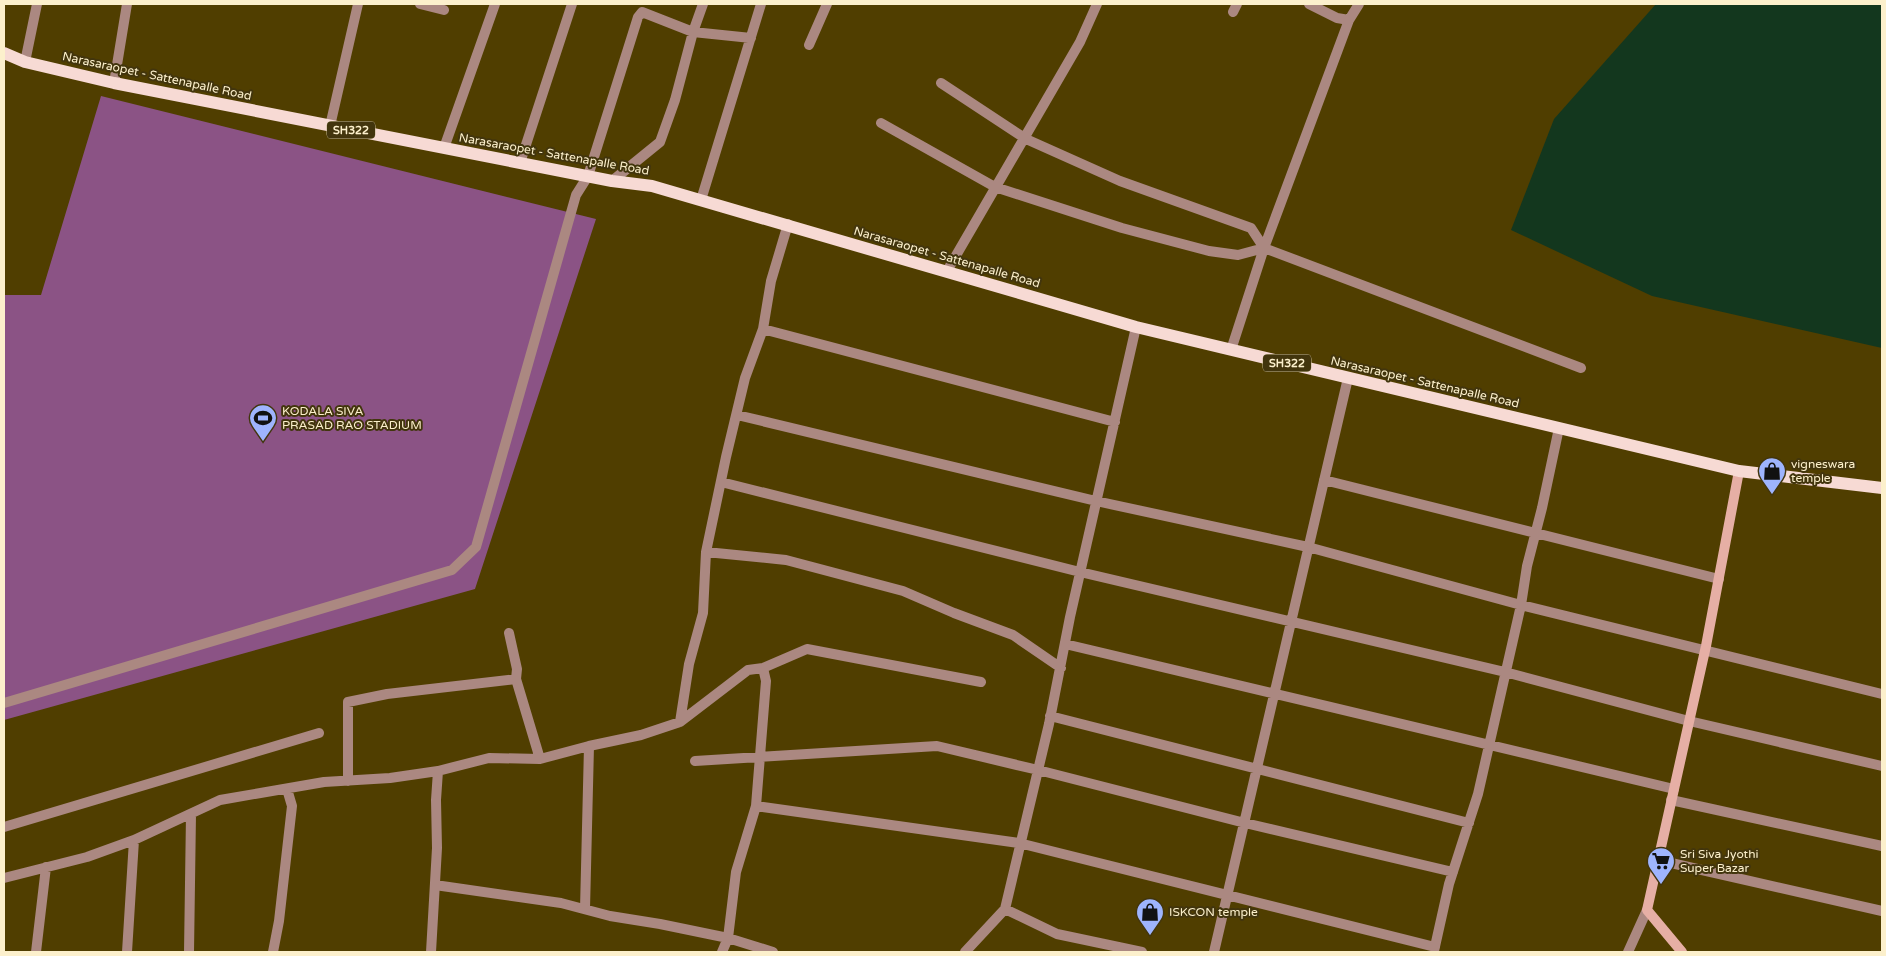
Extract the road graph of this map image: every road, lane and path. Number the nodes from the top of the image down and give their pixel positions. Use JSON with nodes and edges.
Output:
{"nodes":[{"id":1,"x":36,"y":4,"type":"edge"},
{"id":2,"x":127,"y":4,"type":"edge"},
{"id":3,"x":358,"y":4,"type":"edge"},
{"id":4,"x":420,"y":4,"type":"edge"},
{"id":5,"x":494,"y":4,"type":"edge"},
{"id":6,"x":572,"y":4,"type":"edge"},
{"id":7,"x":703,"y":4,"type":"edge"},
{"id":8,"x":762,"y":4,"type":"edge"},
{"id":9,"x":827,"y":4,"type":"edge"},
{"id":10,"x":1097,"y":4,"type":"edge"},
{"id":11,"x":1309,"y":4,"type":"edge"},
{"id":12,"x":1359,"y":4,"type":"edge"},
{"id":13,"x":444,"y":10,"type":"dead end"},
{"id":14,"x":1349,"y":20,"type":"junction"},
{"id":15,"x":693,"y":32,"type":"junction"},
{"id":16,"x":751,"y":38,"type":"junction"},
{"id":17,"x":809,"y":45,"type":"dead end"},
{"id":18,"x":4,"y":53,"type":"edge"},
{"id":19,"x":25,"y":62,"type":"junction"},
{"id":20,"x":941,"y":82,"type":"dead end"},
{"id":21,"x":114,"y":83,"type":"junction"},
{"id":22,"x":881,"y":123,"type":"dead end"},
{"id":23,"x":330,"y":126,"type":"junction"},
{"id":24,"x":1026,"y":139,"type":"junction"},
{"id":25,"x":444,"y":148,"type":"junction"},
{"id":26,"x":520,"y":163,"type":"junction"},
{"id":27,"x":588,"y":176,"type":"junction"},
{"id":28,"x":612,"y":181,"type":"junction"},
{"id":29,"x":995,"y":187,"type":"junction"},
{"id":30,"x":701,"y":200,"type":"junction"},
{"id":31,"x":788,"y":224,"type":"junction"},
{"id":32,"x":1264,"y":248,"type":"junction"},
{"id":33,"x":947,"y":272,"type":"junction"},
{"id":34,"x":1136,"y":327,"type":"junction"},
{"id":35,"x":763,"y":329,"type":"junction"},
{"id":36,"x":1231,"y":350,"type":"junction"},
{"id":37,"x":1581,"y":368,"type":"dead end"},
{"id":38,"x":1348,"y":378,"type":"junction"},
{"id":39,"x":738,"y":415,"type":"junction"},
{"id":40,"x":1115,"y":422,"type":"junction"},
{"id":41,"x":1559,"y":428,"type":"junction"},
{"id":42,"x":1738,"y":471,"type":"junction"},
{"id":43,"x":1324,"y":480,"type":"junction"},
{"id":44,"x":721,"y":482,"type":"junction"},
{"id":45,"x":1882,"y":488,"type":"edge"},
{"id":46,"x":1096,"y":500,"type":"junction"},
{"id":47,"x":1536,"y":533,"type":"junction"},
{"id":48,"x":1308,"y":546,"type":"junction"},
{"id":49,"x":706,"y":552,"type":"junction"},
{"id":50,"x":1080,"y":572,"type":"junction"},
{"id":51,"x":1719,"y":579,"type":"junction"},
{"id":52,"x":1520,"y":605,"type":"junction"},
{"id":53,"x":1291,"y":621,"type":"junction"},
{"id":54,"x":509,"y":633,"type":"dead end"},
{"id":55,"x":1065,"y":644,"type":"junction"},
{"id":56,"x":1705,"y":650,"type":"junction"},
{"id":57,"x":763,"y":668,"type":"junction"},
{"id":58,"x":1061,"y":668,"type":"junction"},
{"id":59,"x":1504,"y":672,"type":"junction"},
{"id":60,"x":516,"y":680,"type":"junction"},
{"id":61,"x":981,"y":682,"type":"dead end"},
{"id":62,"x":1882,"y":694,"type":"edge"},
{"id":63,"x":1274,"y":695,"type":"junction"},
{"id":64,"x":4,"y":703,"type":"edge"},
{"id":65,"x":1050,"y":716,"type":"junction"},
{"id":66,"x":1689,"y":721,"type":"junction"},
{"id":67,"x":680,"y":722,"type":"junction"},
{"id":68,"x":319,"y":733,"type":"dead end"},
{"id":69,"x":1489,"y":743,"type":"junction"},
{"id":70,"x":589,"y":746,"type":"junction"},
{"id":71,"x":760,"y":758,"type":"junction"},
{"id":72,"x":540,"y":759,"type":"junction"},
{"id":73,"x":695,"y":761,"type":"dead end"},
{"id":74,"x":1882,"y":766,"type":"edge"},
{"id":75,"x":1038,"y":770,"type":"junction"},
{"id":76,"x":1257,"y":770,"type":"junction"},
{"id":77,"x":438,"y":771,"type":"junction"},
{"id":78,"x":348,"y":780,"type":"junction"},
{"id":79,"x":286,"y":789,"type":"junction"},
{"id":80,"x":1674,"y":789,"type":"junction"},
{"id":81,"x":1671,"y":800,"type":"junction"},
{"id":82,"x":756,"y":806,"type":"junction"},
{"id":83,"x":191,"y":814,"type":"junction"},
{"id":84,"x":1244,"y":823,"type":"junction"},
{"id":85,"x":1469,"y":823,"type":"junction"},
{"id":86,"x":4,"y":827,"type":"edge"},
{"id":87,"x":134,"y":840,"type":"junction"},
{"id":88,"x":1019,"y":842,"type":"junction"},
{"id":89,"x":1882,"y":846,"type":"edge"},
{"id":90,"x":1658,"y":860,"type":"junction"},
{"id":91,"x":46,"y":867,"type":"junction"},
{"id":92,"x":1453,"y":872,"type":"junction"},
{"id":93,"x":4,"y":878,"type":"edge"},
{"id":94,"x":435,"y":885,"type":"junction"},
{"id":95,"x":1228,"y":896,"type":"junction"},
{"id":96,"x":585,"y":909,"type":"junction"},
{"id":97,"x":1005,"y":909,"type":"junction"},
{"id":98,"x":1647,"y":910,"type":"junction"},
{"id":99,"x":1882,"y":911,"type":"edge"},
{"id":100,"x":728,"y":938,"type":"junction"},
{"id":101,"x":1100,"y":947,"type":"edge"},
{"id":102,"x":1435,"y":950,"type":"edge"},
{"id":103,"x":36,"y":952,"type":"edge"},
{"id":104,"x":127,"y":952,"type":"edge"},
{"id":105,"x":189,"y":952,"type":"edge"},
{"id":106,"x":273,"y":952,"type":"edge"},
{"id":107,"x":431,"y":952,"type":"edge"},
{"id":108,"x":722,"y":952,"type":"edge"},
{"id":109,"x":773,"y":952,"type":"edge"},
{"id":110,"x":965,"y":952,"type":"edge"},
{"id":111,"x":1142,"y":952,"type":"edge"},
{"id":112,"x":1214,"y":952,"type":"edge"},
{"id":113,"x":1628,"y":952,"type":"edge"},
{"id":114,"x":1682,"y":952,"type":"edge"}],
"edges":[{"from":1,"to":19,"type":"street"},
{"from":2,"to":21,"type":"street"},
{"from":3,"to":23,"type":"street"},
{"from":4,"to":13,"type":"street"},
{"from":5,"to":25,"type":"street"},
{"from":6,"to":26,"type":"street"},
{"from":7,"to":15,"type":"street"},
{"from":8,"to":16,"type":"street"},
{"from":9,"to":17,"type":"street"},
{"from":10,"to":24,"type":"street"},
{"from":11,"to":14,"type":"street"},
{"from":12,"to":14,"type":"street"},
{"from":14,"to":32,"type":"street"},
{"from":15,"to":16,"type":"street"},
{"from":15,"to":27,"type":"street"},
{"from":15,"to":28,"type":"street"},
{"from":16,"to":30,"type":"street"},
{"from":18,"to":19,"type":"main road","name":"Narasaraopet - Sattenapalle Road","number":"SH322"},
{"from":19,"to":21,"type":"main road","name":"Narasaraopet - Sattenapalle Road","number":"SH322"},
{"from":20,"to":24,"type":"street"},
{"from":21,"to":23,"type":"main road","name":"Narasaraopet - Sattenapalle Road","number":"SH322"},
{"from":22,"to":29,"type":"street"},
{"from":23,"to":25,"type":"main road","name":"Narasaraopet - Sattenapalle Road","number":"SH322"},
{"from":24,"to":29,"type":"street"},
{"from":24,"to":32,"type":"street"},
{"from":25,"to":26,"type":"main road","name":"Narasaraopet - Sattenapalle Road","number":"SH322"},
{"from":26,"to":27,"type":"main road","name":"Narasaraopet - Sattenapalle Road","number":"SH322"},
{"from":27,"to":28,"type":"main road","name":"Narasaraopet - Sattenapalle Road","number":"SH322"},
{"from":27,"to":64,"type":"street"},
{"from":28,"to":30,"type":"main road","name":"Narasaraopet - Sattenapalle Road","number":"SH322"},
{"from":29,"to":32,"type":"street"},
{"from":29,"to":33,"type":"street"},
{"from":30,"to":31,"type":"main road","name":"Narasaraopet - Sattenapalle Road","number":"SH322"},
{"from":31,"to":33,"type":"main road","name":"Narasaraopet - Sattenapalle Road","number":"SH322"},
{"from":31,"to":35,"type":"street"},
{"from":32,"to":36,"type":"street"},
{"from":32,"to":37,"type":"street"},
{"from":33,"to":34,"type":"main road","name":"Narasaraopet - Sattenapalle Road","number":"SH322"},
{"from":34,"to":36,"type":"main road","name":"Narasaraopet - Sattenapalle Road","number":"SH322"},
{"from":34,"to":40,"type":"street"},
{"from":35,"to":39,"type":"street"},
{"from":35,"to":40,"type":"street"},
{"from":36,"to":38,"type":"main road","name":"Narasaraopet - Sattenapalle Road","number":"SH322"},
{"from":38,"to":41,"type":"main road","name":"Narasaraopet - Sattenapalle Road","number":"SH322"},
{"from":38,"to":43,"type":"street"},
{"from":39,"to":44,"type":"street"},
{"from":39,"to":46,"type":"street"},
{"from":40,"to":46,"type":"street"},
{"from":41,"to":42,"type":"main road","name":"Narasaraopet - Sattenapalle Road","number":"SH322"},
{"from":41,"to":47,"type":"street"},
{"from":42,"to":45,"type":"main road","name":"Narasaraopet - Sattenapalle Road","number":"SH322"},
{"from":42,"to":51,"type":"street"},
{"from":43,"to":47,"type":"street"},
{"from":43,"to":48,"type":"street"},
{"from":44,"to":49,"type":"street"},
{"from":44,"to":50,"type":"street"},
{"from":46,"to":48,"type":"street"},
{"from":46,"to":50,"type":"street"},
{"from":47,"to":51,"type":"street"},
{"from":47,"to":52,"type":"street"},
{"from":48,"to":52,"type":"street"},
{"from":48,"to":53,"type":"street"},
{"from":49,"to":58,"type":"street"},
{"from":49,"to":67,"type":"street"},
{"from":50,"to":53,"type":"street"},
{"from":50,"to":55,"type":"street"},
{"from":51,"to":56,"type":"street"},
{"from":52,"to":56,"type":"street"},
{"from":52,"to":59,"type":"street"},
{"from":53,"to":59,"type":"street"},
{"from":53,"to":63,"type":"street"},
{"from":54,"to":60,"type":"street"},
{"from":55,"to":58,"type":"street"},
{"from":55,"to":63,"type":"street"},
{"from":56,"to":62,"type":"street"},
{"from":56,"to":66,"type":"street"},
{"from":57,"to":61,"type":"street"},
{"from":57,"to":67,"type":"street"},
{"from":57,"to":71,"type":"street"},
{"from":58,"to":65,"type":"street"},
{"from":59,"to":66,"type":"street"},
{"from":59,"to":69,"type":"street"},
{"from":60,"to":72,"type":"street"},
{"from":60,"to":78,"type":"street"},
{"from":63,"to":69,"type":"street"},
{"from":63,"to":76,"type":"street"},
{"from":65,"to":75,"type":"street"},
{"from":65,"to":76,"type":"street"},
{"from":66,"to":74,"type":"street"},
{"from":66,"to":80,"type":"street"},
{"from":67,"to":70,"type":"street"},
{"from":68,"to":86,"type":"street"},
{"from":69,"to":80,"type":"street"},
{"from":69,"to":85,"type":"street"},
{"from":70,"to":72,"type":"street"},
{"from":70,"to":96,"type":"street"},
{"from":71,"to":73,"type":"street"},
{"from":71,"to":75,"type":"street"},
{"from":71,"to":82,"type":"street"},
{"from":72,"to":77,"type":"street"},
{"from":75,"to":84,"type":"street"},
{"from":75,"to":88,"type":"street"},
{"from":76,"to":84,"type":"street"},
{"from":76,"to":85,"type":"street"},
{"from":77,"to":78,"type":"street"},
{"from":77,"to":94,"type":"street"},
{"from":78,"to":79,"type":"street"},
{"from":79,"to":83,"type":"street"},
{"from":79,"to":106,"type":"street"},
{"from":80,"to":81,"type":"street"},
{"from":81,"to":89,"type":"street"},
{"from":81,"to":90,"type":"street"},
{"from":82,"to":88,"type":"street"},
{"from":82,"to":100,"type":"street"},
{"from":83,"to":87,"type":"street"},
{"from":83,"to":105,"type":"street"},
{"from":84,"to":92,"type":"street"},
{"from":84,"to":95,"type":"street"},
{"from":85,"to":92,"type":"street"},
{"from":87,"to":91,"type":"street"},
{"from":87,"to":104,"type":"street"},
{"from":88,"to":95,"type":"street"},
{"from":88,"to":97,"type":"street"},
{"from":90,"to":98,"type":"street"},
{"from":90,"to":99,"type":"street"},
{"from":91,"to":93,"type":"street"},
{"from":91,"to":103,"type":"street"},
{"from":92,"to":102,"type":"street"},
{"from":94,"to":96,"type":"street"},
{"from":94,"to":107,"type":"street"},
{"from":95,"to":102,"type":"street"},
{"from":95,"to":112,"type":"street"},
{"from":96,"to":100,"type":"street"},
{"from":97,"to":101,"type":"street"},
{"from":97,"to":110,"type":"street"},
{"from":98,"to":113,"type":"street"},
{"from":98,"to":114,"type":"street"},
{"from":100,"to":108,"type":"street"},
{"from":100,"to":109,"type":"street"},
{"from":101,"to":111,"type":"street"}]}
